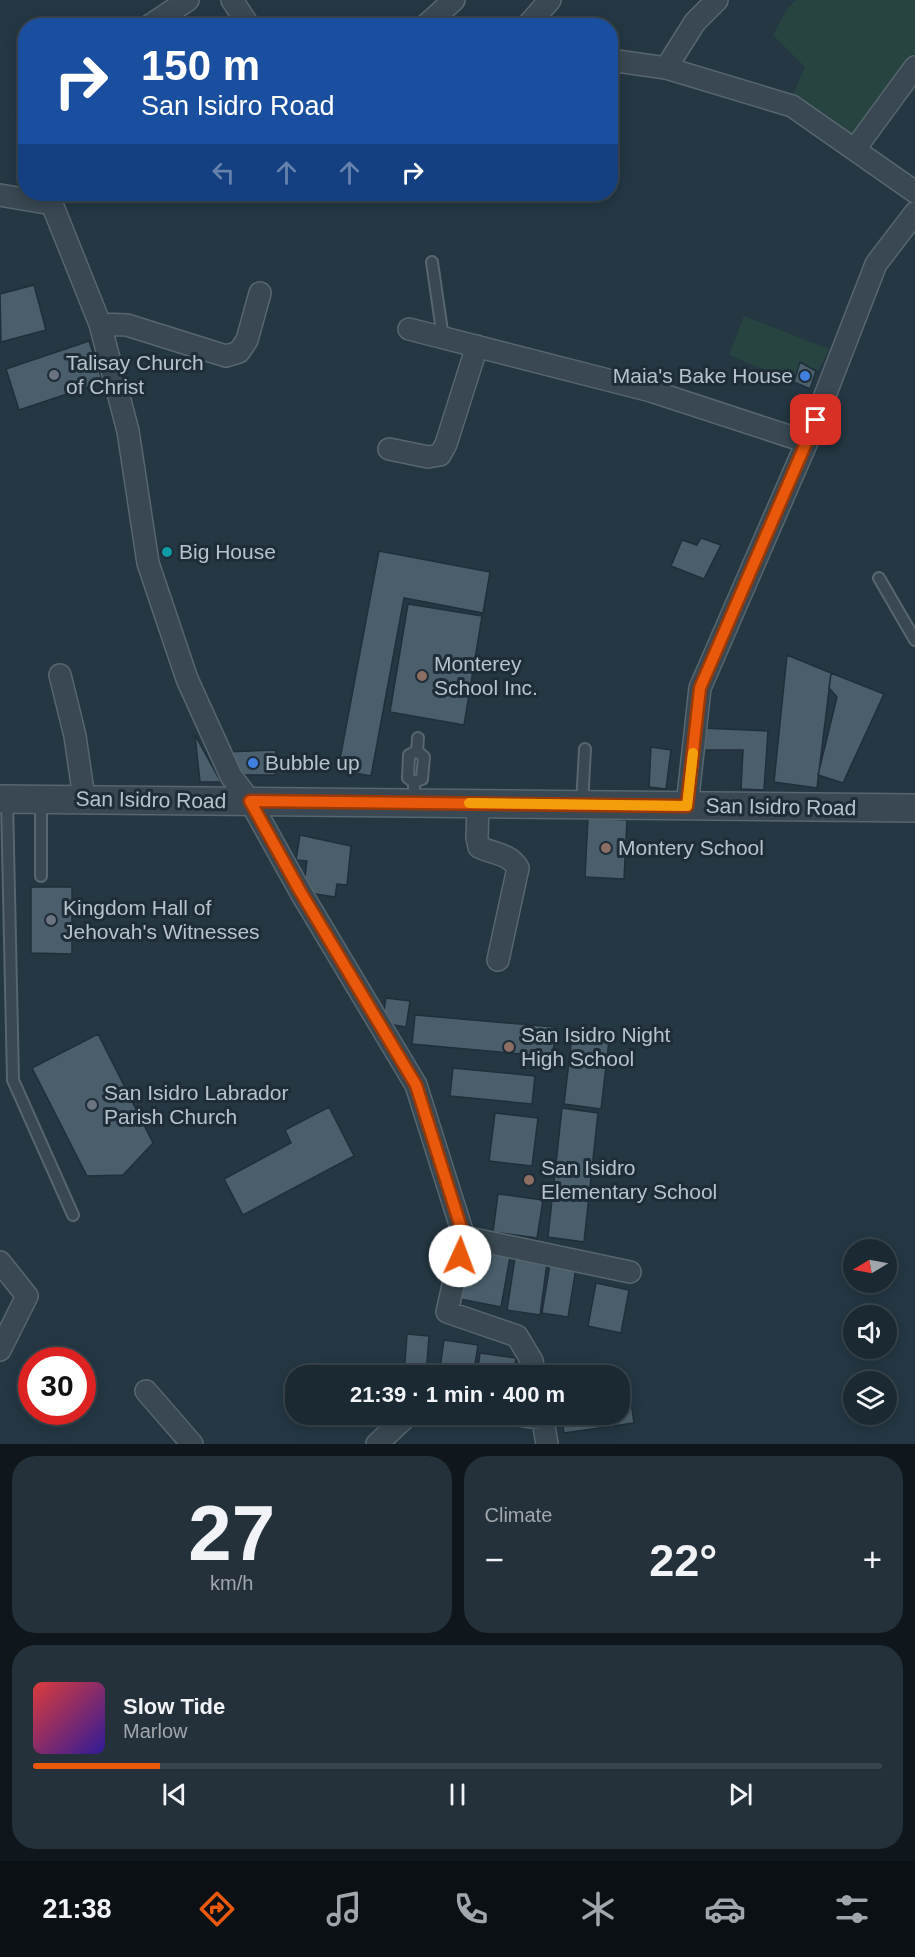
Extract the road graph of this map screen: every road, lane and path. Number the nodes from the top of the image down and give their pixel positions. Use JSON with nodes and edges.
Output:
{"nodes":[{"id":1,"x":188,"y":0,"type":"edge"},
{"id":2,"x":232,"y":0,"type":"edge"},
{"id":3,"x":454,"y":0,"type":"edge"},
{"id":4,"x":550,"y":0,"type":"edge"},
{"id":5,"x":717,"y":0,"type":"edge"},
{"id":6,"x":161,"y":18,"type":"edge"},
{"id":7,"x":244,"y":18,"type":"edge"},
{"id":8,"x":434,"y":18,"type":"edge"},
{"id":9,"x":534,"y":18,"type":"edge"},
{"id":10,"x":618,"y":61,"type":"edge"},
{"id":11,"x":915,"y":67,"type":"edge"},
{"id":12,"x":666,"y":68,"type":"junction"},
{"id":13,"x":855,"y":149,"type":"junction"},
{"id":14,"x":915,"y":192,"type":"edge"},
{"id":15,"x":0,"y":195,"type":"edge"},
{"id":16,"x":18,"y":196,"type":"edge"},
{"id":17,"x":56,"y":201,"type":"edge"},
{"id":18,"x":915,"y":213,"type":"edge"},
{"id":19,"x":432,"y":262,"type":"dead end"},
{"id":20,"x":260,"y":293,"type":"dead end"},
{"id":21,"x":100,"y":324,"type":"junction"},
{"id":22,"x":409,"y":329,"type":"dead end"},
{"id":23,"x":443,"y":338,"type":"junction"},
{"id":24,"x":477,"y":346,"type":"junction"},
{"id":25,"x":807,"y":442,"type":"junction"},
{"id":26,"x":389,"y":449,"type":"dead end"},
{"id":27,"x":879,"y":578,"type":"dead end"},
{"id":28,"x":915,"y":640,"type":"edge"},
{"id":29,"x":60,"y":675,"type":"dead end"},
{"id":30,"x":418,"y":738,"type":"dead end"},
{"id":31,"x":585,"y":749,"type":"dead end"},
{"id":32,"x":414,"y":792,"type":"junction"},
{"id":33,"x":84,"y":798,"type":"junction"},
{"id":34,"x":3,"y":799,"type":"edge"},
{"id":35,"x":41,"y":799,"type":"junction"},
{"id":36,"x":250,"y":801,"type":"junction"},
{"id":37,"x":478,"y":803,"type":"junction"},
{"id":38,"x":582,"y":805,"type":"junction"},
{"id":39,"x":687,"y":806,"type":"junction"},
{"id":40,"x":915,"y":808,"type":"edge"},
{"id":41,"x":41,"y":876,"type":"dead end"},
{"id":42,"x":498,"y":960,"type":"dead end"},
{"id":43,"x":73,"y":1215,"type":"dead end"},
{"id":44,"x":464,"y":1237,"type":"junction"},
{"id":45,"x":0,"y":1262,"type":"edge"},
{"id":46,"x":630,"y":1272,"type":"dead end"},
{"id":47,"x":0,"y":1350,"type":"edge"},
{"id":48,"x":533,"y":1365,"type":"edge"},
{"id":49,"x":146,"y":1391,"type":"dead end"},
{"id":50,"x":397,"y":1425,"type":"edge"},
{"id":51,"x":544,"y":1425,"type":"edge"},
{"id":52,"x":192,"y":1444,"type":"edge"},
{"id":53,"x":377,"y":1444,"type":"edge"},
{"id":54,"x":547,"y":1444,"type":"edge"}],
"edges":[{"from":1,"to":6,"type":"street"},
{"from":2,"to":7,"type":"street"},
{"from":3,"to":8,"type":"street"},
{"from":4,"to":9,"type":"street"},
{"from":5,"to":12,"type":"street"},
{"from":10,"to":12,"type":"street"},
{"from":11,"to":13,"type":"street"},
{"from":12,"to":13,"type":"street"},
{"from":13,"to":14,"type":"street"},
{"from":15,"to":16,"type":"street"},
{"from":17,"to":21,"type":"street"},
{"from":18,"to":25,"type":"street"},
{"from":19,"to":23,"type":"lane"},
{"from":20,"to":21,"type":"street"},
{"from":21,"to":36,"type":"street"},
{"from":22,"to":23,"type":"street"},
{"from":23,"to":24,"type":"street"},
{"from":24,"to":25,"type":"street"},
{"from":24,"to":26,"type":"street"},
{"from":25,"to":39,"type":"street"},
{"from":27,"to":28,"type":"lane"},
{"from":29,"to":33,"type":"street"},
{"from":30,"to":32,"type":"lane"},
{"from":31,"to":38,"type":"lane"},
{"from":32,"to":36,"type":"street","name":"San Isidro Road"},
{"from":32,"to":37,"type":"street","name":"San Isidro Road"},
{"from":33,"to":35,"type":"street","name":"San Isidro Road"},
{"from":33,"to":36,"type":"street","name":"San Isidro Road"},
{"from":34,"to":35,"type":"street","name":"San Isidro Road"},
{"from":34,"to":43,"type":"lane"},
{"from":35,"to":41,"type":"lane"},
{"from":36,"to":44,"type":"street"},
{"from":37,"to":38,"type":"street","name":"San Isidro Road"},
{"from":37,"to":42,"type":"street"},
{"from":38,"to":39,"type":"street","name":"San Isidro Road"},
{"from":39,"to":40,"type":"street","name":"San Isidro Road"},
{"from":44,"to":46,"type":"street"},
{"from":44,"to":48,"type":"street"},
{"from":45,"to":47,"type":"street"},
{"from":49,"to":52,"type":"street"},
{"from":50,"to":53,"type":"street"},
{"from":51,"to":54,"type":"street"}]}
